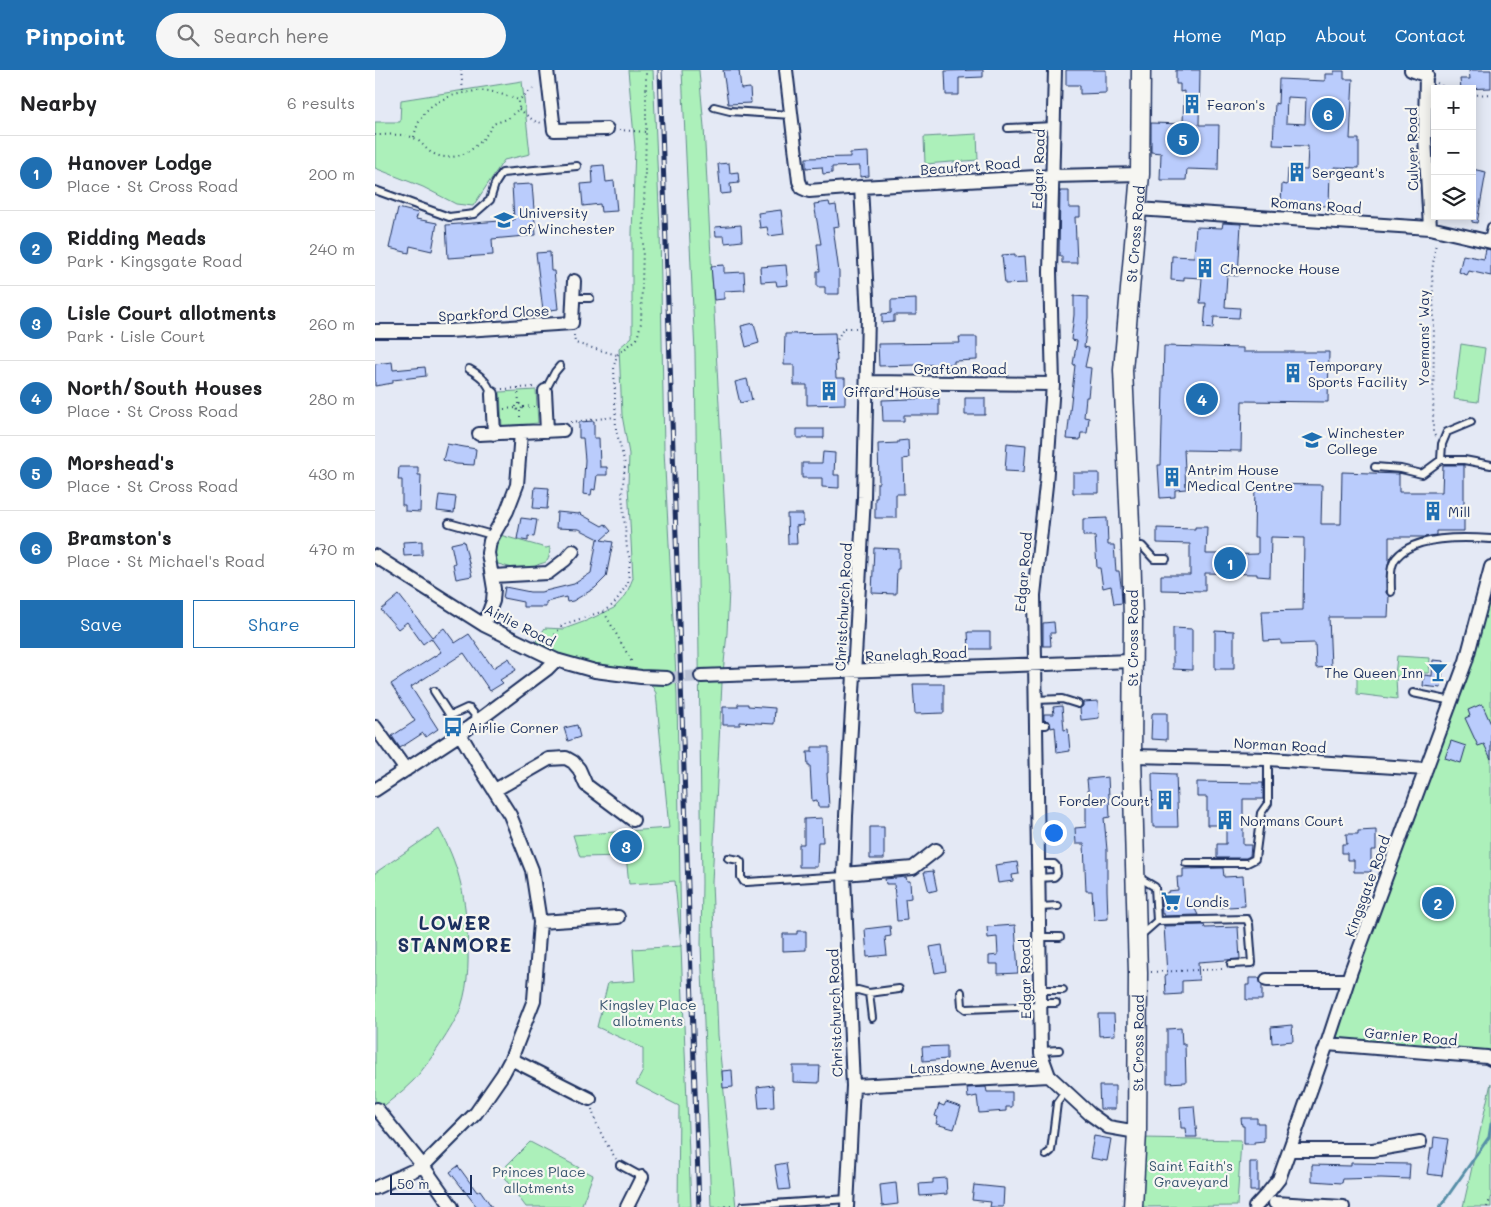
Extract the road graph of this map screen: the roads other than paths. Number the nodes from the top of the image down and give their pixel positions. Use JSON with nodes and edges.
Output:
{"nodes":[{"id":1,"x":786,"y":70,"type":"edge"},
{"id":2,"x":1055,"y":70,"type":"edge"},
{"id":3,"x":1141,"y":70,"type":"edge"},
{"id":4,"x":1411,"y":70,"type":"edge"},
{"id":5,"x":1426,"y":73,"type":"edge"},
{"id":6,"x":547,"y":76,"type":"edge"},
{"id":7,"x":714,"y":107,"type":"dead end"},
{"id":8,"x":791,"y":115,"type":"junction"},
{"id":9,"x":1054,"y":126,"type":"junction"},
{"id":10,"x":1008,"y":128,"type":"dead end"},
{"id":11,"x":607,"y":129,"type":"road end"},
{"id":12,"x":577,"y":166,"type":"dead end"},
{"id":13,"x":1140,"y":174,"type":"junction"},
{"id":14,"x":1053,"y":176,"type":"junction"},
{"id":15,"x":861,"y":187,"type":"junction"},
{"id":16,"x":375,"y":190,"type":"edge"},
{"id":17,"x":1137,"y":209,"type":"junction"},
{"id":18,"x":1491,"y":227,"type":"edge"},
{"id":19,"x":1434,"y":228,"type":"junction"},
{"id":20,"x":1490,"y":242,"type":"edge"},
{"id":21,"x":574,"y":281,"type":"dead end"},
{"id":22,"x":573,"y":298,"type":"junction"},
{"id":23,"x":589,"y":298,"type":"dead end"},
{"id":24,"x":375,"y":331,"type":"edge"},
{"id":25,"x":560,"y":366,"type":"dead end"},
{"id":26,"x":469,"y":369,"type":"dead end"},
{"id":27,"x":867,"y":382,"type":"junction"},
{"id":28,"x":1053,"y":384,"type":"junction"},
{"id":29,"x":546,"y":388,"type":"joint"},
{"id":30,"x":491,"y":392,"type":"joint"},
{"id":31,"x":1471,"y":422,"type":"dead end"},
{"id":32,"x":563,"y":430,"type":"road end"},
{"id":33,"x":547,"y":431,"type":"junction"},
{"id":34,"x":521,"y":432,"type":"junction"},
{"id":35,"x":479,"y":434,"type":"dead end"},
{"id":36,"x":494,"y":434,"type":"junction"},
{"id":37,"x":1441,"y":460,"type":"junction"},
{"id":38,"x":1491,"y":465,"type":"edge"},
{"id":39,"x":1375,"y":467,"type":"dead end"},
{"id":40,"x":449,"y":523,"type":"dead end"},
{"id":41,"x":493,"y":535,"type":"junction"},
{"id":42,"x":1491,"y":540,"type":"edge"},
{"id":43,"x":1131,"y":546,"type":"junction"},
{"id":44,"x":573,"y":551,"type":"dead end"},
{"id":45,"x":375,"y":556,"type":"edge"},
{"id":46,"x":1167,"y":559,"type":"dead end"},
{"id":47,"x":1491,"y":568,"type":"edge"},
{"id":48,"x":493,"y":576,"type":"junction"},
{"id":49,"x":1391,"y":592,"type":"dead end"},
{"id":50,"x":484,"y":625,"type":"junction"},
{"id":51,"x":550,"y":658,"type":"junction"},
{"id":52,"x":1132,"y":661,"type":"junction"},
{"id":53,"x":1034,"y":665,"type":"junction"},
{"id":54,"x":855,"y":670,"type":"junction"},
{"id":55,"x":701,"y":676,"type":"tunnel mouth"},
{"id":56,"x":667,"y":678,"type":"tunnel mouth"},
{"id":57,"x":434,"y":691,"type":"dead end"},
{"id":58,"x":1413,"y":693,"type":"dead end"},
{"id":59,"x":1035,"y":700,"type":"junction"},
{"id":60,"x":1452,"y":701,"type":"junction"},
{"id":61,"x":1079,"y":704,"type":"dead end"},
{"id":62,"x":479,"y":720,"type":"junction"},
{"id":63,"x":375,"y":727,"type":"edge"},
{"id":64,"x":460,"y":734,"type":"junction"},
{"id":65,"x":1132,"y":756,"type":"junction"},
{"id":66,"x":1268,"y":759,"type":"junction"},
{"id":67,"x":1427,"y":769,"type":"junction"},
{"id":68,"x":406,"y":770,"type":"junction"},
{"id":69,"x":375,"y":790,"type":"edge"},
{"id":70,"x":495,"y":790,"type":"junction"},
{"id":71,"x":633,"y":820,"type":"dead end"},
{"id":72,"x":936,"y":850,"type":"dead end"},
{"id":73,"x":728,"y":858,"type":"dead end"},
{"id":74,"x":1186,"y":863,"type":"dead end"},
{"id":75,"x":1038,"y":864,"type":"junction"},
{"id":76,"x":844,"y":875,"type":"junction"},
{"id":77,"x":1135,"y":876,"type":"junction"},
{"id":78,"x":1038,"y":878,"type":"junction"},
{"id":79,"x":1058,"y":906,"type":"dead end"},
{"id":80,"x":1039,"y":907,"type":"junction"},
{"id":81,"x":618,"y":917,"type":"dead end"},
{"id":82,"x":1157,"y":921,"type":"junction"},
{"id":83,"x":540,"y":922,"type":"junction"},
{"id":84,"x":1060,"y":936,"type":"dead end"},
{"id":85,"x":1039,"y":937,"type":"junction"},
{"id":86,"x":1137,"y":938,"type":"junction"},
{"id":87,"x":1231,"y":964,"type":"dead end"},
{"id":88,"x":1267,"y":980,"type":"dead end"},
{"id":89,"x":1348,"y":980,"type":"junction"},
{"id":90,"x":899,"y":989,"type":"dead end"},
{"id":91,"x":1040,"y":990,"type":"junction"},
{"id":92,"x":1063,"y":990,"type":"dead end"},
{"id":93,"x":849,"y":991,"type":"junction"},
{"id":94,"x":961,"y":992,"type":"dead end"},
{"id":95,"x":869,"y":993,"type":"junction"},
{"id":96,"x":1056,"y":1003,"type":"dead end"},
{"id":97,"x":1040,"y":1004,"type":"junction"},
{"id":98,"x":872,"y":1018,"type":"dead end"},
{"id":99,"x":1327,"y":1044,"type":"junction"},
{"id":100,"x":1059,"y":1050,"type":"dead end"},
{"id":101,"x":1041,"y":1051,"type":"junction"},
{"id":102,"x":511,"y":1059,"type":"junction"},
{"id":103,"x":1491,"y":1059,"type":"edge"},
{"id":104,"x":1049,"y":1076,"type":"junction"},
{"id":105,"x":853,"y":1086,"type":"junction"},
{"id":106,"x":1065,"y":1092,"type":"junction"},
{"id":107,"x":589,"y":1099,"type":"road end"},
{"id":108,"x":377,"y":1109,"type":"dead end"},
{"id":109,"x":1137,"y":1132,"type":"junction"},
{"id":110,"x":1420,"y":1142,"type":"dead end"},
{"id":111,"x":1290,"y":1150,"type":"junction"},
{"id":112,"x":1046,"y":1155,"type":"dead end"},
{"id":113,"x":423,"y":1166,"type":"junction"},
{"id":114,"x":620,"y":1166,"type":"road end"},
{"id":115,"x":642,"y":1177,"type":"joint"},
{"id":116,"x":375,"y":1188,"type":"edge"},
{"id":117,"x":1273,"y":1201,"type":"edge"},
{"id":118,"x":848,"y":1203,"type":"edge"},
{"id":119,"x":743,"y":1206,"type":"edge"},
{"id":120,"x":453,"y":1207,"type":"edge"},
{"id":121,"x":627,"y":1207,"type":"edge"},
{"id":122,"x":1133,"y":1207,"type":"edge"},
{"id":123,"x":1255,"y":1207,"type":"edge"},
{"id":124,"x":1343,"y":1207,"type":"edge"}],
"edges":[{"from":1,"to":8,"type":"street"},
{"from":2,"to":9,"type":"street","name":"Edgar Road"},
{"from":3,"to":13,"type":"main road","name":"St Cross Road"},
{"from":4,"to":5,"type":"street"},
{"from":5,"to":19,"type":"street","name":"Culver Road"},
{"from":6,"to":11,"type":"street"},
{"from":7,"to":8,"type":"lane"},
{"from":8,"to":15,"type":"street"},
{"from":9,"to":10,"type":"lane"},
{"from":9,"to":14,"type":"street","name":"Edgar Road"},
{"from":12,"to":16,"type":"lane"},
{"from":13,"to":14,"type":"street","name":"Beaufort Road"},
{"from":13,"to":17,"type":"main road","name":"St Cross Road"},
{"from":14,"to":15,"type":"street","name":"Beaufort Road"},
{"from":14,"to":28,"type":"street","name":"Edgar Road"},
{"from":15,"to":27,"type":"street","name":"Christchurch Road"},
{"from":17,"to":19,"type":"street","name":"Romans Road"},
{"from":17,"to":43,"type":"main road","name":"St Cross Road"},
{"from":18,"to":20,"type":"lane"},
{"from":19,"to":20,"type":"street","name":"Romans Road"},
{"from":21,"to":22,"type":"street"},
{"from":22,"to":23,"type":"lane"},
{"from":22,"to":24,"type":"street","name":"Sparkford Close"},
{"from":25,"to":29,"type":"lane"},
{"from":26,"to":30,"type":"lane"},
{"from":27,"to":28,"type":"street","name":"Grafton Road"},
{"from":27,"to":54,"type":"street","name":"Christchurch Road"},
{"from":28,"to":53,"type":"street","name":"Edgar Road"},
{"from":29,"to":33,"type":"street"},
{"from":30,"to":36,"type":"street"},
{"from":31,"to":37,"type":"lane"},
{"from":32,"to":33,"type":"street"},
{"from":33,"to":34,"type":"street"},
{"from":34,"to":36,"type":"street"},
{"from":34,"to":41,"type":"street"},
{"from":35,"to":36,"type":"street"},
{"from":37,"to":38,"type":"lane"},
{"from":37,"to":39,"type":"lane"},
{"from":40,"to":41,"type":"lane"},
{"from":41,"to":48,"type":"street"},
{"from":42,"to":49,"type":"lane"},
{"from":43,"to":46,"type":"lane"},
{"from":43,"to":52,"type":"main road","name":"St Cross Road"},
{"from":44,"to":48,"type":"street"},
{"from":45,"to":50,"type":"street","name":"Airlie Road"},
{"from":47,"to":60,"type":"street","name":"Kingsgate Road"},
{"from":48,"to":50,"type":"street"},
{"from":50,"to":51,"type":"street","name":"Airlie Road"},
{"from":51,"to":56,"type":"street","name":"Airlie Road"},
{"from":51,"to":62,"type":"street"},
{"from":52,"to":53,"type":"street","name":"Ranelagh Road"},
{"from":52,"to":65,"type":"main road","name":"St Cross Road"},
{"from":53,"to":54,"type":"street","name":"Ranelagh Road"},
{"from":53,"to":59,"type":"street","name":"Edgar Road"},
{"from":54,"to":55,"type":"street","name":"Ranelagh Road"},
{"from":54,"to":76,"type":"street","name":"Christchurch Road"},
{"from":57,"to":62,"type":"lane"},
{"from":58,"to":60,"type":"lane"},
{"from":59,"to":61,"type":"lane"},
{"from":59,"to":75,"type":"street","name":"Edgar Road"},
{"from":60,"to":67,"type":"street","name":"Kingsgate Road"},
{"from":62,"to":64,"type":"street"},
{"from":63,"to":68,"type":"street"},
{"from":64,"to":68,"type":"street"},
{"from":64,"to":70,"type":"street"},
{"from":65,"to":66,"type":"street","name":"Norman Road"},
{"from":65,"to":77,"type":"main road","name":"St Cross Road"},
{"from":66,"to":67,"type":"street","name":"Norman Road"},
{"from":66,"to":74,"type":"lane"},
{"from":67,"to":89,"type":"street","name":"Kingsgate Road"},
{"from":68,"to":69,"type":"street"},
{"from":70,"to":71,"type":"street"},
{"from":70,"to":83,"type":"street"},
{"from":72,"to":76,"type":"street"},
{"from":73,"to":76,"type":"lane"},
{"from":75,"to":78,"type":"street","name":"Edgar Road"},
{"from":75,"to":78,"type":"lane"},
{"from":76,"to":93,"type":"street","name":"Christchurch Road"},
{"from":77,"to":82,"type":"lane"},
{"from":77,"to":86,"type":"main road","name":"St Cross Road"},
{"from":78,"to":80,"type":"street","name":"Edgar Road"},
{"from":79,"to":80,"type":"lane"},
{"from":80,"to":85,"type":"street","name":"Edgar Road"},
{"from":81,"to":83,"type":"street"},
{"from":82,"to":86,"type":"lane"},
{"from":82,"to":87,"type":"lane"},
{"from":83,"to":102,"type":"street"},
{"from":84,"to":85,"type":"lane"},
{"from":85,"to":91,"type":"street","name":"Edgar Road"},
{"from":86,"to":109,"type":"main road","name":"St Cross Road"},
{"from":88,"to":89,"type":"street"},
{"from":89,"to":99,"type":"street","name":"Kingsgate Road"},
{"from":90,"to":95,"type":"lane"},
{"from":91,"to":92,"type":"lane"},
{"from":91,"to":97,"type":"street","name":"Edgar Road"},
{"from":93,"to":95,"type":"lane"},
{"from":93,"to":105,"type":"street","name":"Christchurch Road"},
{"from":94,"to":97,"type":"lane"},
{"from":95,"to":98,"type":"lane"},
{"from":96,"to":97,"type":"lane"},
{"from":97,"to":101,"type":"street","name":"Edgar Road"},
{"from":99,"to":103,"type":"street","name":"Garnier Road"},
{"from":99,"to":111,"type":"street","name":"Kingsgate Road"},
{"from":100,"to":101,"type":"lane"},
{"from":101,"to":104,"type":"street","name":"Edgar Road"},
{"from":102,"to":107,"type":"street"},
{"from":102,"to":113,"type":"street"},
{"from":104,"to":105,"type":"street","name":"Lansdowne Avenue"},
{"from":104,"to":106,"type":"street","name":"Lansdowne Avenue"},
{"from":105,"to":118,"type":"street","name":"Christchurch Road"},
{"from":106,"to":109,"type":"street","name":"Lansdowne Avenue"},
{"from":106,"to":112,"type":"lane"},
{"from":108,"to":113,"type":"street"},
{"from":109,"to":122,"type":"main road","name":"St Cross Road"},
{"from":110,"to":111,"type":"street"},
{"from":111,"to":117,"type":"street","name":"Kingsgate Road"},
{"from":113,"to":116,"type":"street"},
{"from":113,"to":120,"type":"street"},
{"from":114,"to":115,"type":"lane"},
{"from":115,"to":121,"type":"street"},
{"from":117,"to":123,"type":"street","name":"Kingsgate Road"},
{"from":117,"to":124,"type":"street"},
{"from":118,"to":119,"type":"lane"}]}
